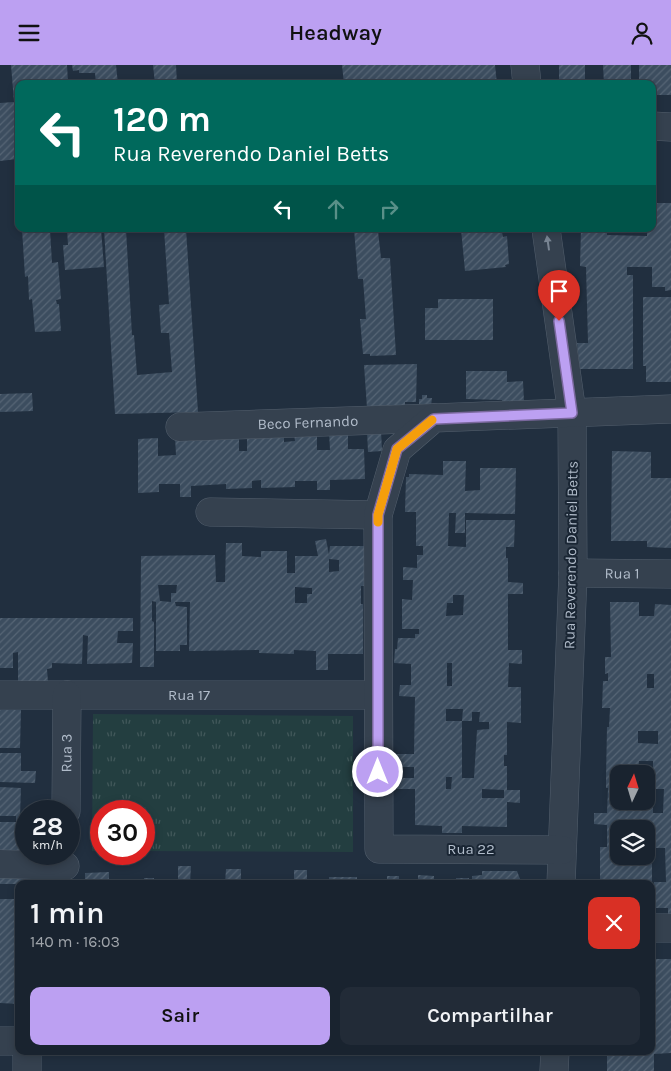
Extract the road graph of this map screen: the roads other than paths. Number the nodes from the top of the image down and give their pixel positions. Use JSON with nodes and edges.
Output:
{"nodes":[{"id":1,"x":525,"y":65,"type":"edge"},
{"id":2,"x":527,"y":80,"type":"edge"},
{"id":3,"x":656,"y":126,"type":"edge"},
{"id":4,"x":671,"y":127,"type":"edge"},
{"id":5,"x":546,"y":232,"type":"edge"},
{"id":6,"x":671,"y":409,"type":"edge"},
{"id":7,"x":572,"y":413,"type":"junction"},
{"id":8,"x":434,"y":419,"type":"junction"},
{"id":9,"x":180,"y":427,"type":"dead end"},
{"id":10,"x":210,"y":512,"type":"dead end"},
{"id":11,"x":378,"y":515,"type":"junction"},
{"id":12,"x":573,"y":573,"type":"junction"},
{"id":13,"x":671,"y":574,"type":"edge"},
{"id":14,"x":0,"y":695,"type":"edge"},
{"id":15,"x":67,"y":695,"type":"junction"},
{"id":16,"x":377,"y":695,"type":"junction"},
{"id":17,"x":66,"y":800,"type":"edge"},
{"id":18,"x":562,"y":850,"type":"junction"},
{"id":19,"x":0,"y":864,"type":"edge"},
{"id":20,"x":65,"y":868,"type":"edge"},
{"id":21,"x":561,"y":880,"type":"edge"},
{"id":22,"x":655,"y":928,"type":"edge"},
{"id":23,"x":671,"y":929,"type":"edge"},
{"id":24,"x":0,"y":1041,"type":"edge"},
{"id":25,"x":15,"y":1041,"type":"edge"},
{"id":26,"x":27,"y":1055,"type":"edge"},
{"id":27,"x":555,"y":1055,"type":"edge"},
{"id":28,"x":27,"y":1071,"type":"edge"},
{"id":29,"x":554,"y":1071,"type":"edge"}],
"edges":[{"from":1,"to":2,"type":"street"},
{"from":3,"to":4,"type":"street"},
{"from":7,"to":5,"type":"street","name":"Rua Reverendo Daniel Betts","one_way":true},
{"from":6,"to":7,"type":"street","name":"Beco Fernando"},
{"from":7,"to":8,"type":"street","name":"Beco Fernando"},
{"from":7,"to":12,"type":"street","name":"Rua Reverendo Daniel Betts"},
{"from":8,"to":9,"type":"street","name":"Beco Fernando"},
{"from":8,"to":11,"type":"street"},
{"from":10,"to":11,"type":"street"},
{"from":11,"to":16,"type":"street"},
{"from":12,"to":13,"type":"street","name":"Rua 1"},
{"from":12,"to":18,"type":"street","name":"Rua Reverendo Daniel Betts"},
{"from":14,"to":15,"type":"street","name":"Rua 17"},
{"from":15,"to":16,"type":"street","name":"Rua 17"},
{"from":15,"to":17,"type":"street","name":"Rua 3"},
{"from":16,"to":18,"type":"street","name":"Rua 22"},
{"from":18,"to":21,"type":"street","name":"Rua Reverendo Daniel Betts"},
{"from":19,"to":20,"type":"street"},
{"from":22,"to":23,"type":"street"},
{"from":24,"to":25,"type":"street"},
{"from":26,"to":28,"type":"street"},
{"from":27,"to":29,"type":"street"}]}
